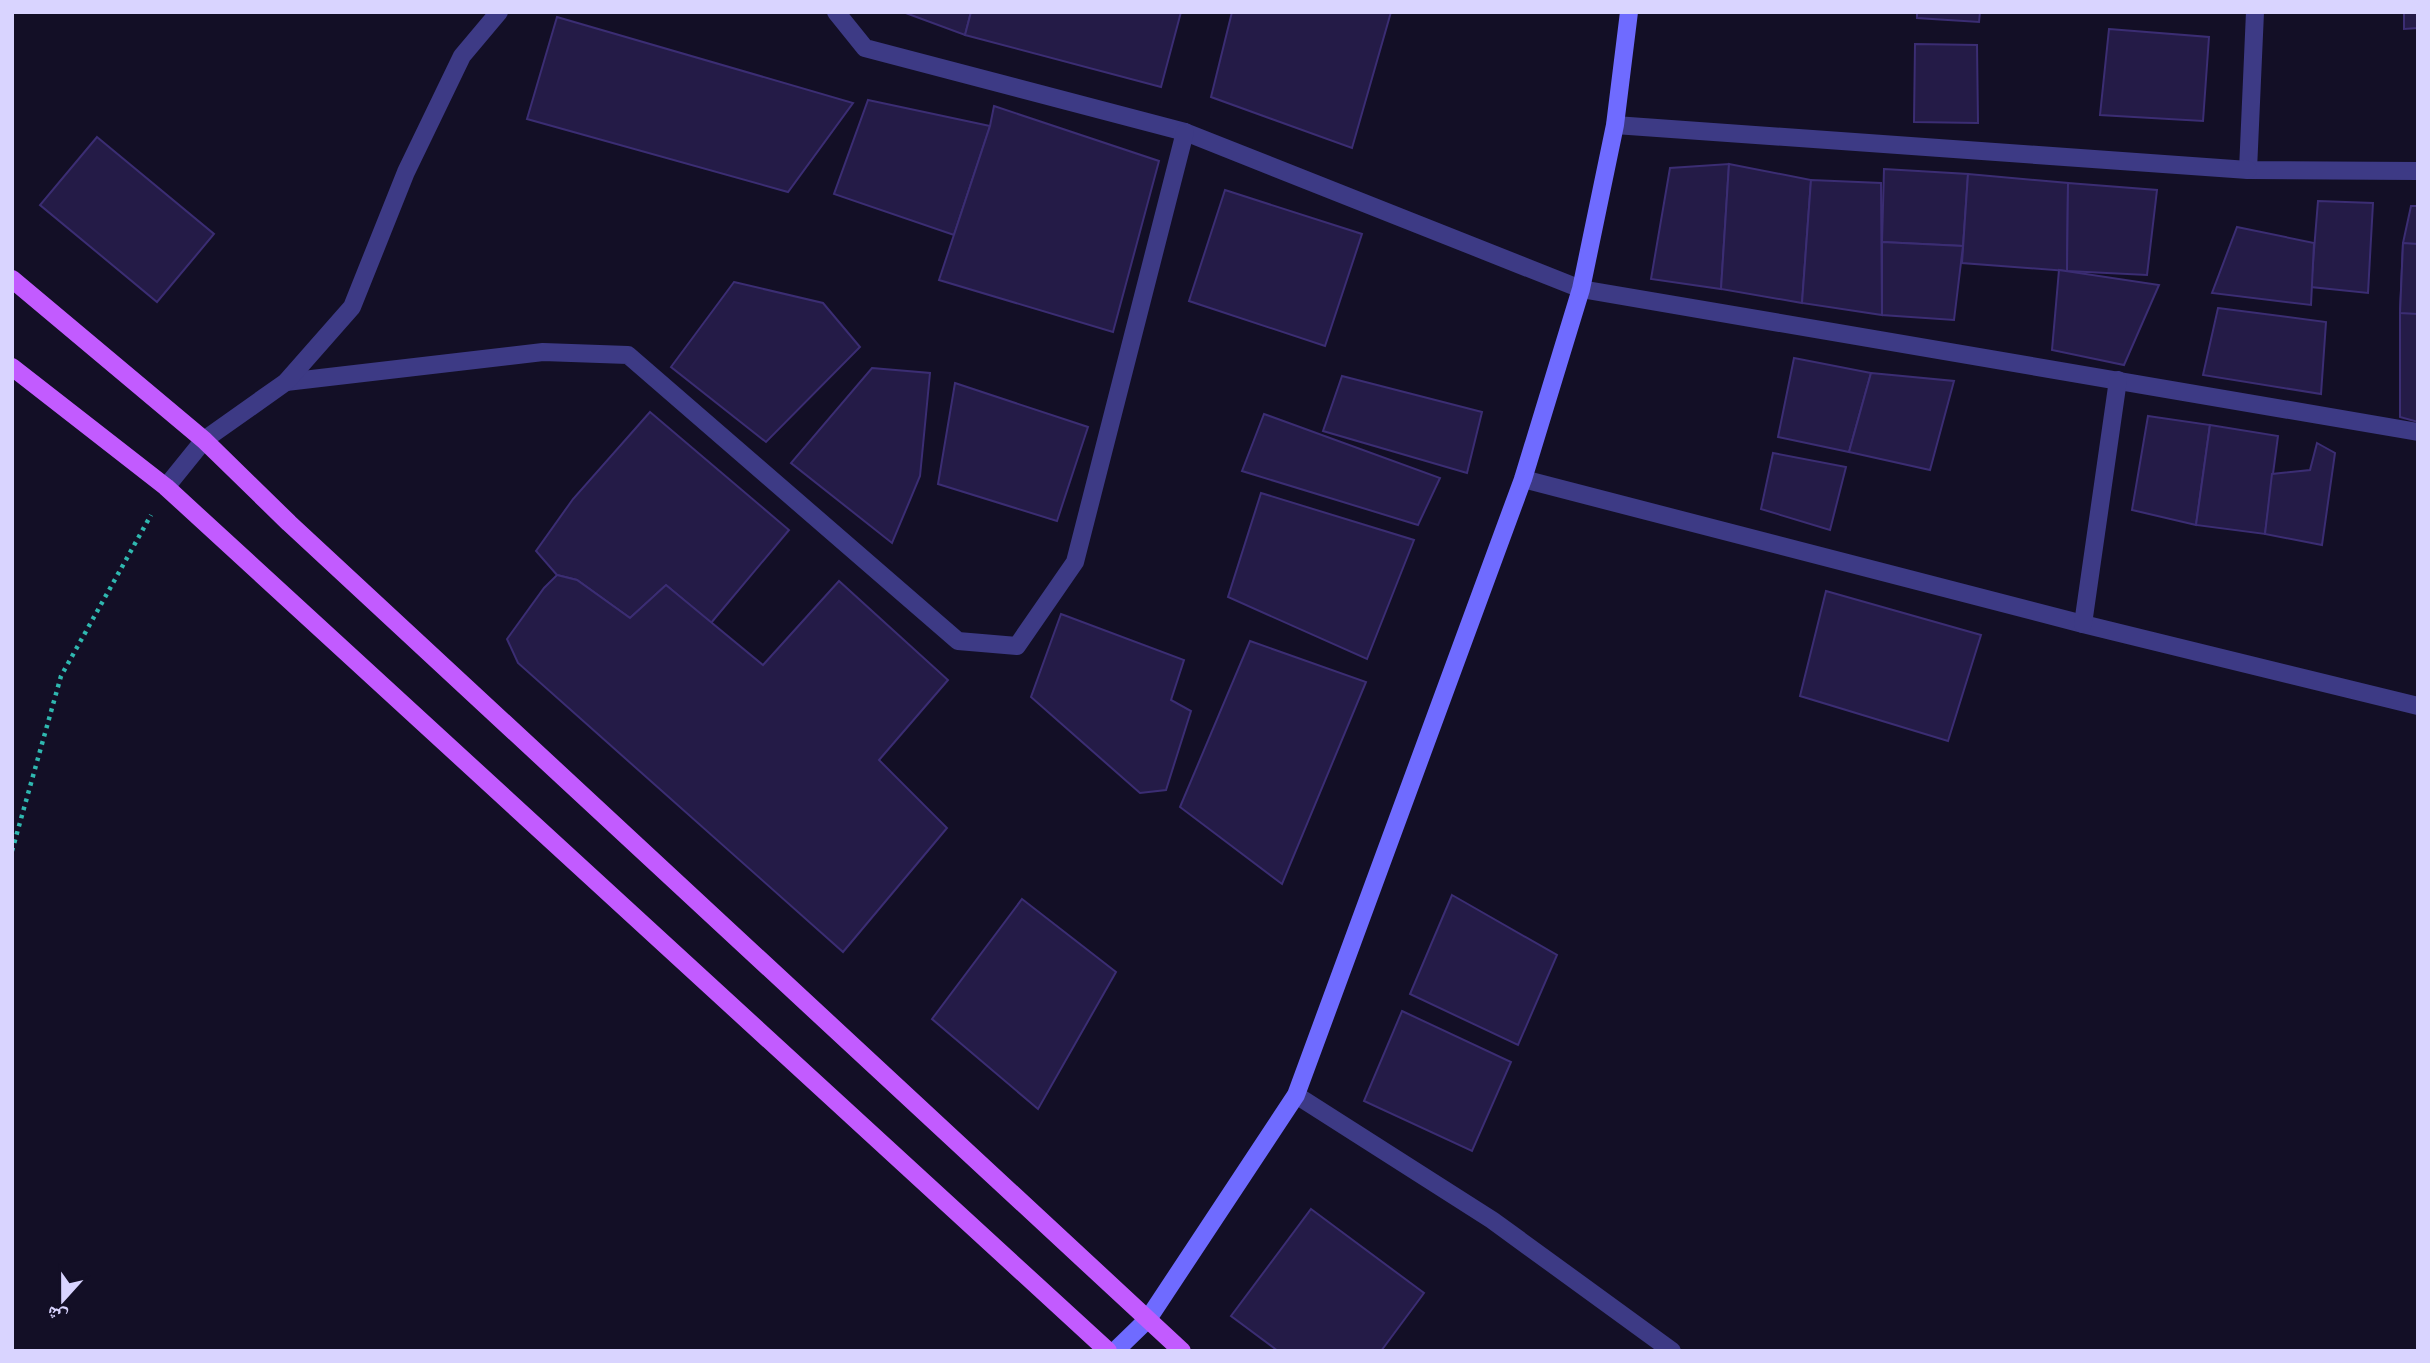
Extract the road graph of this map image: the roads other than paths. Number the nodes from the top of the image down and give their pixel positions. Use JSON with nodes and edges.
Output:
{"nodes":[{"id":1,"x":499,"y":12,"type":"edge"},
{"id":2,"x":836,"y":12,"type":"edge"},
{"id":3,"x":1629,"y":12,"type":"edge"},
{"id":4,"x":2255,"y":12,"type":"edge"},
{"id":5,"x":1615,"y":125,"type":"junction"},
{"id":6,"x":1185,"y":132,"type":"junction"},
{"id":7,"x":2248,"y":170,"type":"junction"},
{"id":8,"x":2418,"y":171,"type":"edge"},
{"id":9,"x":12,"y":279,"type":"edge"},
{"id":10,"x":1581,"y":289,"type":"junction"},
{"id":11,"x":12,"y":366,"type":"edge"},
{"id":12,"x":2118,"y":380,"type":"junction"},
{"id":13,"x":286,"y":382,"type":"junction"},
{"id":14,"x":2418,"y":432,"type":"edge"},
{"id":15,"x":204,"y":440,"type":"junction"},
{"id":16,"x":1523,"y":479,"type":"junction"},
{"id":17,"x":166,"y":487,"type":"junction"},
{"id":18,"x":2083,"y":624,"type":"junction"},
{"id":19,"x":2418,"y":706,"type":"edge"},
{"id":20,"x":1296,"y":1095,"type":"junction"},
{"id":21,"x":1148,"y":1318,"type":"junction"},
{"id":22,"x":1108,"y":1351,"type":"edge"},
{"id":23,"x":1115,"y":1351,"type":"edge"},
{"id":24,"x":1182,"y":1351,"type":"edge"},
{"id":25,"x":1672,"y":1351,"type":"edge"}],
"edges":[{"from":1,"to":13,"type":"street"},
{"from":2,"to":6,"type":"street"},
{"from":3,"to":5,"type":"main road"},
{"from":4,"to":7,"type":"street"},
{"from":5,"to":7,"type":"street"},
{"from":5,"to":10,"type":"main road"},
{"from":6,"to":10,"type":"street"},
{"from":6,"to":13,"type":"street"},
{"from":7,"to":8,"type":"street"},
{"from":9,"to":15,"type":"main road"},
{"from":10,"to":12,"type":"street"},
{"from":10,"to":16,"type":"main road"},
{"from":11,"to":17,"type":"main road"},
{"from":12,"to":14,"type":"street"},
{"from":12,"to":18,"type":"street"},
{"from":13,"to":15,"type":"street"},
{"from":15,"to":17,"type":"street"},
{"from":15,"to":21,"type":"main road"},
{"from":16,"to":18,"type":"street"},
{"from":16,"to":20,"type":"main road"},
{"from":17,"to":22,"type":"main road"},
{"from":18,"to":19,"type":"street"},
{"from":20,"to":21,"type":"main road"},
{"from":20,"to":25,"type":"street"},
{"from":21,"to":23,"type":"main road"},
{"from":21,"to":24,"type":"main road"}]}
